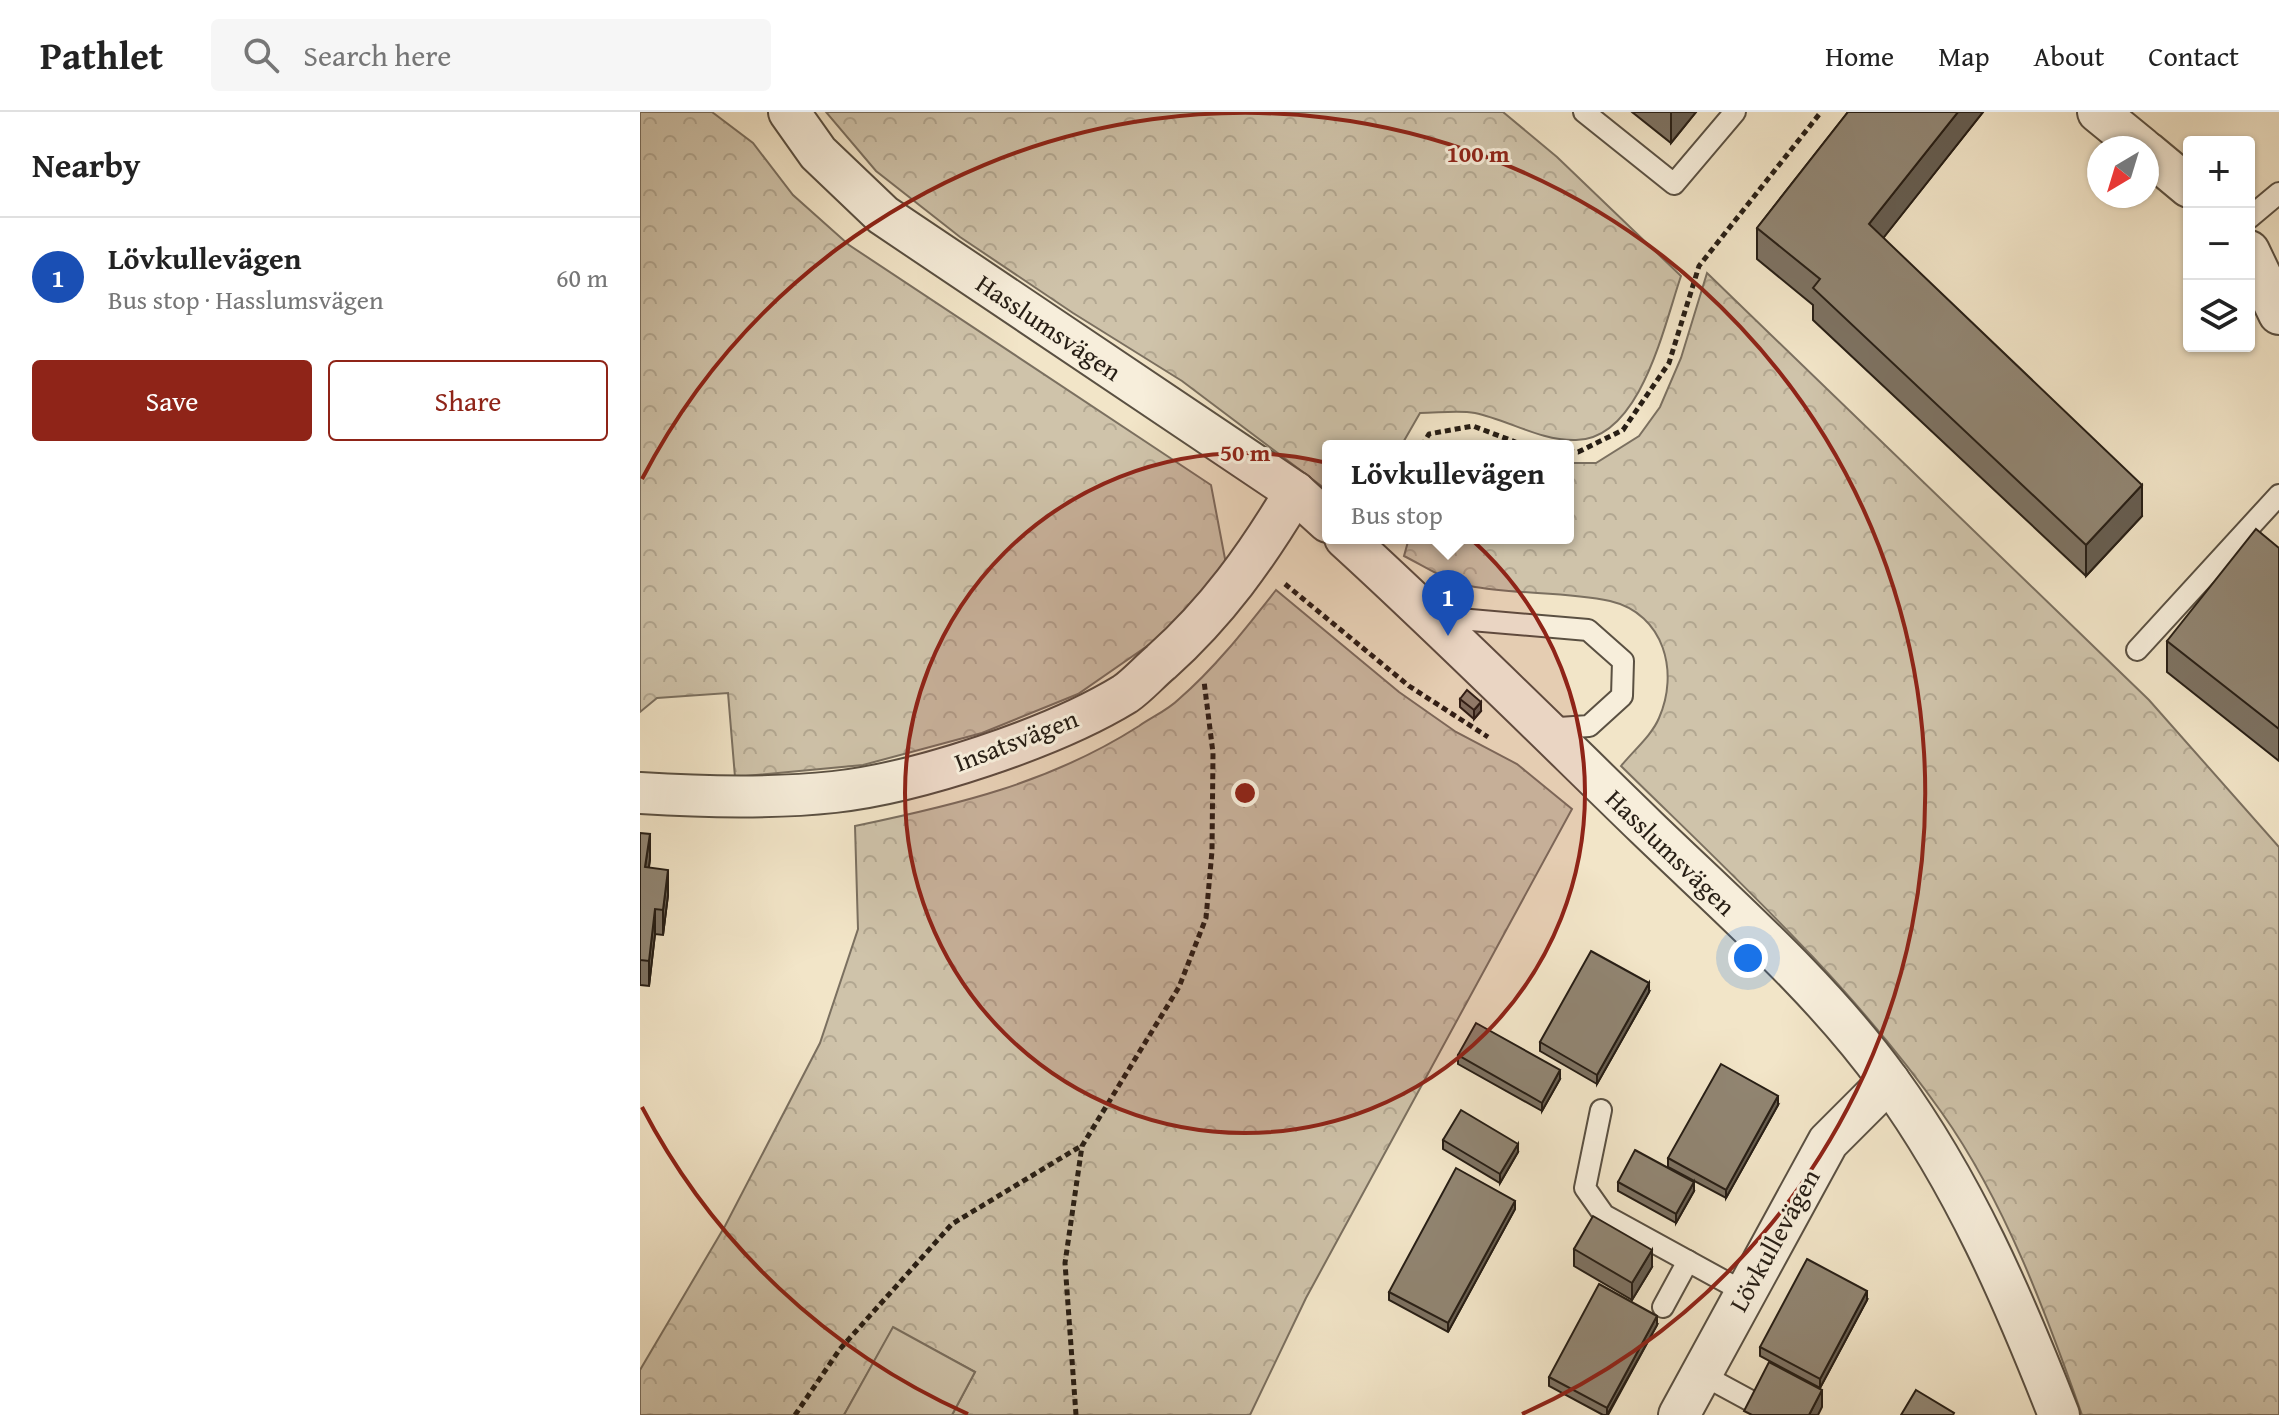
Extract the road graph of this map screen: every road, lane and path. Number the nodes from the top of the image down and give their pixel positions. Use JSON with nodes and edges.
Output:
{"nodes":[{"id":1,"x":789,"y":112,"type":"edge"},
{"id":2,"x":1584,"y":112,"type":"edge"},
{"id":3,"x":1735,"y":112,"type":"edge"},
{"id":4,"x":1821,"y":112,"type":"edge"},
{"id":5,"x":2098,"y":112,"type":"edge"},
{"id":6,"x":2127,"y":136,"type":"edge"},
{"id":7,"x":2159,"y":162,"type":"edge"},
{"id":8,"x":2183,"y":182,"type":"edge"},
{"id":9,"x":2279,"y":193,"type":"edge"},
{"id":10,"x":2255,"y":213,"type":"edge"},
{"id":11,"x":2255,"y":264,"type":"edge"},
{"id":12,"x":2279,"y":314,"type":"edge"},
{"id":13,"x":1426,"y":440,"type":"edge"},
{"id":14,"x":1510,"y":440,"type":"edge"},
{"id":15,"x":1574,"y":452,"type":"edge"},
{"id":16,"x":1295,"y":492,"type":"junction"},
{"id":17,"x":2279,"y":495,"type":"edge"},
{"id":18,"x":1322,"y":517,"type":"edge"},
{"id":19,"x":1351,"y":544,"type":"edge"},
{"id":20,"x":1258,"y":555,"type":"junction"},
{"id":21,"x":1427,"y":616,"type":"junction"},
{"id":22,"x":1200,"y":628,"type":"junction"},
{"id":23,"x":2137,"y":650,"type":"dead end"},
{"id":24,"x":1544,"y":729,"type":"junction"},
{"id":25,"x":1495,"y":741,"type":"dead end"},
{"id":26,"x":640,"y":793,"type":"edge"},
{"id":27,"x":1889,"y":1081,"type":"junction"},
{"id":28,"x":1601,"y":1110,"type":"dead end"},
{"id":29,"x":1082,"y":1146,"type":"junction"},
{"id":30,"x":1688,"y":1261,"type":"junction"},
{"id":31,"x":1746,"y":1293,"type":"junction"},
{"id":32,"x":1663,"y":1307,"type":"dead end"},
{"id":33,"x":1701,"y":1374,"type":"junction"},
{"id":34,"x":1749,"y":1400,"type":"edge"},
{"id":35,"x":795,"y":1415,"type":"edge"},
{"id":36,"x":1076,"y":1415,"type":"edge"},
{"id":37,"x":1679,"y":1415,"type":"edge"},
{"id":38,"x":2059,"y":1415,"type":"edge"}],
"edges":[{"from":1,"to":16,"type":"street","name":"Hasslumsvägen"},
{"from":2,"to":3,"type":"lane"},
{"from":4,"to":15,"type":"path"},
{"from":5,"to":6,"type":"street"},
{"from":7,"to":8,"type":"street"},
{"from":9,"to":10,"type":"lane"},
{"from":11,"to":12,"type":"street"},
{"from":13,"to":14,"type":"path"},
{"from":16,"to":18,"type":"street","name":"Hasslumsvägen"},
{"from":16,"to":20,"type":"street","name":"Insatsvägen"},
{"from":17,"to":23,"type":"lane"},
{"from":19,"to":21,"type":"street","name":"Hasslumsvägen"},
{"from":20,"to":22,"type":"street","name":"Insatsvägen"},
{"from":20,"to":25,"type":"path"},
{"from":21,"to":24,"type":"street","name":"Hasslumsvägen"},
{"from":21,"to":24,"type":"lane"},
{"from":22,"to":26,"type":"street","name":"Insatsvägen"},
{"from":22,"to":29,"type":"path"},
{"from":24,"to":27,"type":"street","name":"Hasslumsvägen"},
{"from":27,"to":31,"type":"street","name":"Lövkullevägen"},
{"from":27,"to":38,"type":"street","name":"Hasslumsvägen"},
{"from":28,"to":30,"type":"lane"},
{"from":29,"to":35,"type":"path"},
{"from":29,"to":36,"type":"path"},
{"from":30,"to":31,"type":"lane"},
{"from":30,"to":32,"type":"lane"},
{"from":31,"to":33,"type":"street","name":"Lövkullevägen"},
{"from":33,"to":34,"type":"lane"},
{"from":33,"to":37,"type":"street","name":"Lövkullevägen"}]}
